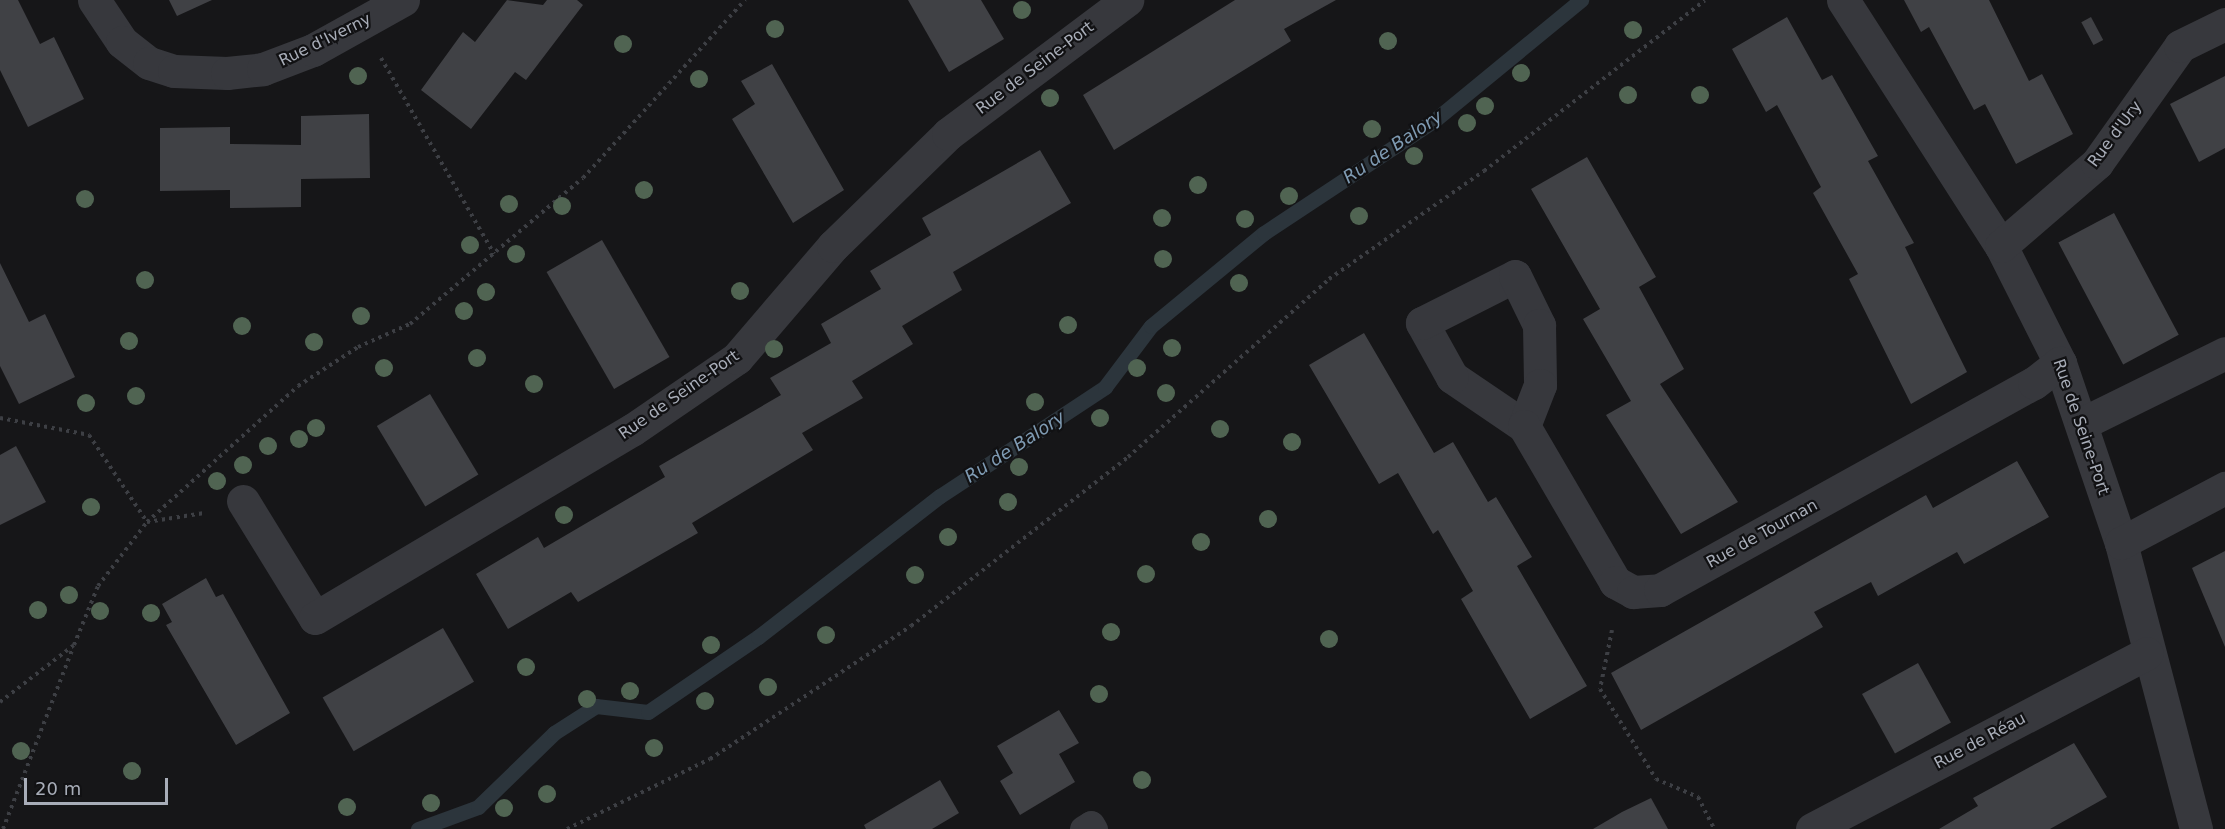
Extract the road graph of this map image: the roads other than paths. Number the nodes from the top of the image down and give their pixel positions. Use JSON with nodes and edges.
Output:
{"nodes":[{"id":1,"x":94,"y":0,"type":"edge"},
{"id":2,"x":403,"y":0,"type":"edge"},
{"id":3,"x":1127,"y":0,"type":"edge"},
{"id":4,"x":1843,"y":0,"type":"edge"},
{"id":5,"x":2225,"y":24,"type":"edge"},
{"id":6,"x":2001,"y":246,"type":"junction"},
{"id":7,"x":2225,"y":353,"type":"edge"},
{"id":8,"x":2060,"y":363,"type":"junction"},
{"id":9,"x":2083,"y":423,"type":"junction"},
{"id":10,"x":1524,"y":426,"type":"dead end"},
{"id":11,"x":2225,"y":488,"type":"edge"},
{"id":12,"x":243,"y":501,"type":"road end"},
{"id":13,"x":2121,"y":543,"type":"junction"},
{"id":14,"x":2147,"y":653,"type":"junction"},
{"id":15,"x":1083,"y":829,"type":"edge"},
{"id":16,"x":1094,"y":829,"type":"edge"},
{"id":17,"x":1812,"y":829,"type":"edge"},
{"id":18,"x":2196,"y":829,"type":"edge"}],
"edges":[{"from":1,"to":2,"type":"street","name":"Rue d'Iverny"},
{"from":3,"to":12,"type":"street","name":"Rue de Seine-Port"},
{"from":4,"to":6,"type":"street","name":"Rue de Seine-Port"},
{"from":5,"to":6,"type":"street","name":"Rue d'Ury"},
{"from":6,"to":8,"type":"street","name":"Rue de Seine-Port"},
{"from":7,"to":9,"type":"street"},
{"from":8,"to":9,"type":"street","name":"Rue de Seine-Port"},
{"from":8,"to":10,"type":"street","name":"Rue de Tournan"},
{"from":9,"to":13,"type":"street","name":"Rue de Seine-Port"},
{"from":11,"to":13,"type":"street"},
{"from":13,"to":14,"type":"street","name":"Rue de Seine-Port"},
{"from":14,"to":17,"type":"street","name":"Rue de Réau"},
{"from":14,"to":18,"type":"street","name":"Rue de Seine-Port"},
{"from":15,"to":16,"type":"lane"}]}
